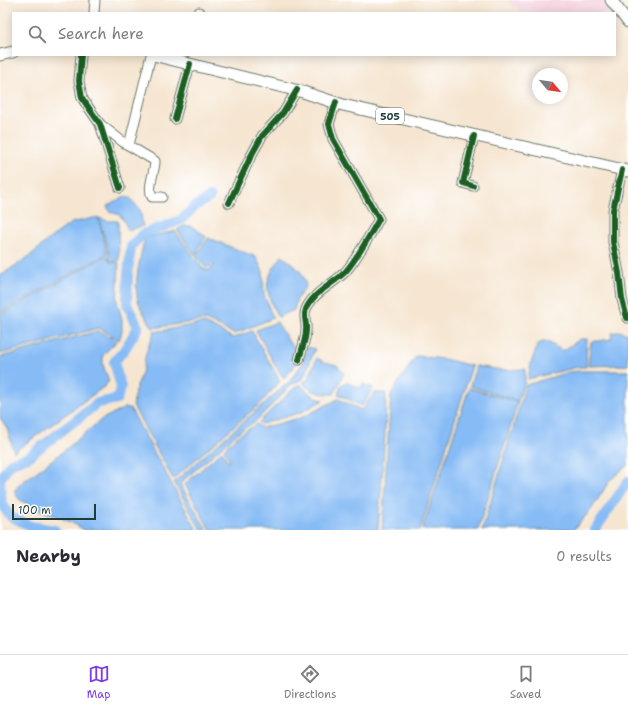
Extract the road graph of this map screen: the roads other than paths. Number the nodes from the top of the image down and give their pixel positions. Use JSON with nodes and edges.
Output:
{"nodes":[{"id":1,"x":95,"y":0,"type":"edge"},
{"id":2,"x":611,"y":0,"type":"edge"},
{"id":3,"x":94,"y":12,"type":"edge"},
{"id":4,"x":628,"y":22,"type":"edge"},
{"id":5,"x":12,"y":52,"type":"edge"},
{"id":6,"x":0,"y":55,"type":"edge"},
{"id":7,"x":81,"y":56,"type":"edge"},
{"id":8,"x":152,"y":56,"type":"edge"},
{"id":9,"x":159,"y":56,"type":"edge"},
{"id":10,"x":187,"y":60,"type":"edge"},
{"id":11,"x":297,"y":90,"type":"junction"},
{"id":12,"x":336,"y":102,"type":"junction"},
{"id":13,"x":175,"y":119,"type":"dead end"},
{"id":14,"x":100,"y":124,"type":"junction"},
{"id":15,"x":474,"y":136,"type":"junction"},
{"id":16,"x":129,"y":145,"type":"junction"},
{"id":17,"x":625,"y":170,"type":"edge"},
{"id":18,"x":473,"y":186,"type":"dead end"},
{"id":19,"x":120,"y":188,"type":"dead end"},
{"id":20,"x":162,"y":197,"type":"dead end"},
{"id":21,"x":229,"y":203,"type":"dead end"},
{"id":22,"x":627,"y":318,"type":"dead end"},
{"id":23,"x":299,"y":360,"type":"dead end"}],
"edges":[{"from":1,"to":3,"type":"street"},
{"from":2,"to":4,"type":"main road"},
{"from":5,"to":6,"type":"main road"},
{"from":7,"to":14,"type":"street"},
{"from":8,"to":16,"type":"street"},
{"from":9,"to":10,"type":"main road","number":"505"},
{"from":10,"to":11,"type":"main road","number":"505"},
{"from":10,"to":13,"type":"street"},
{"from":11,"to":12,"type":"main road","number":"505"},
{"from":11,"to":21,"type":"street"},
{"from":12,"to":15,"type":"main road","number":"505"},
{"from":12,"to":23,"type":"street"},
{"from":14,"to":16,"type":"street"},
{"from":14,"to":19,"type":"street"},
{"from":15,"to":17,"type":"main road","number":"505"},
{"from":15,"to":18,"type":"street"},
{"from":16,"to":20,"type":"street"},
{"from":17,"to":22,"type":"street"}]}
